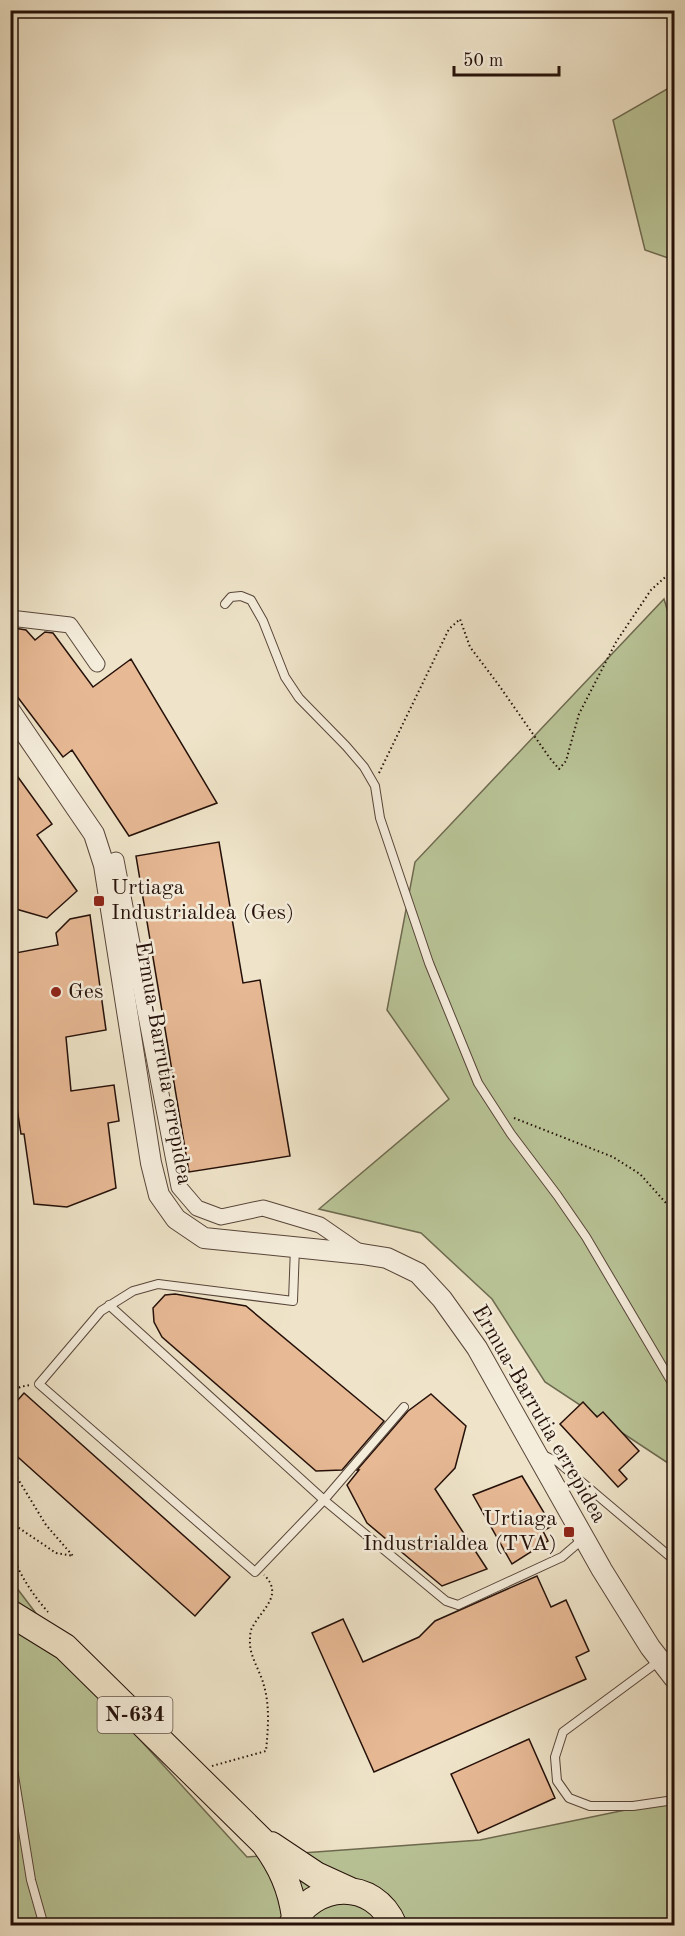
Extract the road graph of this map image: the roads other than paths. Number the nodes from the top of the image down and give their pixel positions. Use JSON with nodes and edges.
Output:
{"nodes":[{"id":1,"x":225,"y":604,"type":"dead end"},
{"id":2,"x":10,"y":618,"type":"edge"},
{"id":3,"x":97,"y":664,"type":"dead end"},
{"id":4,"x":10,"y":711,"type":"edge"},
{"id":5,"x":104,"y":865,"type":"junction"},
{"id":6,"x":295,"y":1246,"type":"junction"},
{"id":7,"x":362,"y":1254,"type":"junction"},
{"id":8,"x":109,"y":1305,"type":"junction"},
{"id":9,"x":675,"y":1386,"type":"edge"},
{"id":10,"x":404,"y":1407,"type":"dead end"},
{"id":11,"x":534,"y":1451,"type":"junction"},
{"id":12,"x":324,"y":1500,"type":"junction"},
{"id":13,"x":584,"y":1538,"type":"junction"},
{"id":14,"x":675,"y":1560,"type":"edge"},
{"id":15,"x":10,"y":1613,"type":"edge"},
{"id":16,"x":660,"y":1660,"type":"junction"},
{"id":17,"x":675,"y":1678,"type":"edge"},
{"id":18,"x":10,"y":1751,"type":"edge"},
{"id":19,"x":675,"y":1800,"type":"edge"},
{"id":20,"x":249,"y":1829,"type":"junction"},
{"id":21,"x":351,"y":1891,"type":"junction"},
{"id":22,"x":293,"y":1921,"type":"edge"},
{"id":23,"x":44,"y":1926,"type":"edge"},
{"id":24,"x":394,"y":1926,"type":"edge"}],
"edges":[{"from":1,"to":9,"type":"lane"},
{"from":2,"to":3,"type":"street"},
{"from":4,"to":5,"type":"street","name":"Ermua-Barrutia errepidea"},
{"from":5,"to":6,"type":"street","name":"Ermua-Barrutia errepidea"},
{"from":5,"to":7,"type":"street"},
{"from":6,"to":7,"type":"street","name":"Ermua-Barrutia errepidea"},
{"from":6,"to":8,"type":"lane"},
{"from":7,"to":11,"type":"street","name":"Ermua-Barrutia errepidea"},
{"from":8,"to":12,"type":"lane"},
{"from":8,"to":12,"type":"lane"},
{"from":10,"to":12,"type":"lane"},
{"from":11,"to":13,"type":"street","name":"Ermua-Barrutia errepidea"},
{"from":11,"to":14,"type":"lane"},
{"from":12,"to":13,"type":"lane"},
{"from":13,"to":16,"type":"street","name":"Ermua-Barrutia errepidea"},
{"from":15,"to":20,"type":"highway","number":"N-634"},
{"from":16,"to":17,"type":"street","name":"Ermua-Barrutia errepidea"},
{"from":16,"to":19,"type":"lane"},
{"from":18,"to":23,"type":"lane"},
{"from":20,"to":21,"type":"highway"},
{"from":20,"to":22,"type":"highway"},
{"from":21,"to":22,"type":"highway"},
{"from":21,"to":24,"type":"highway"}]}
